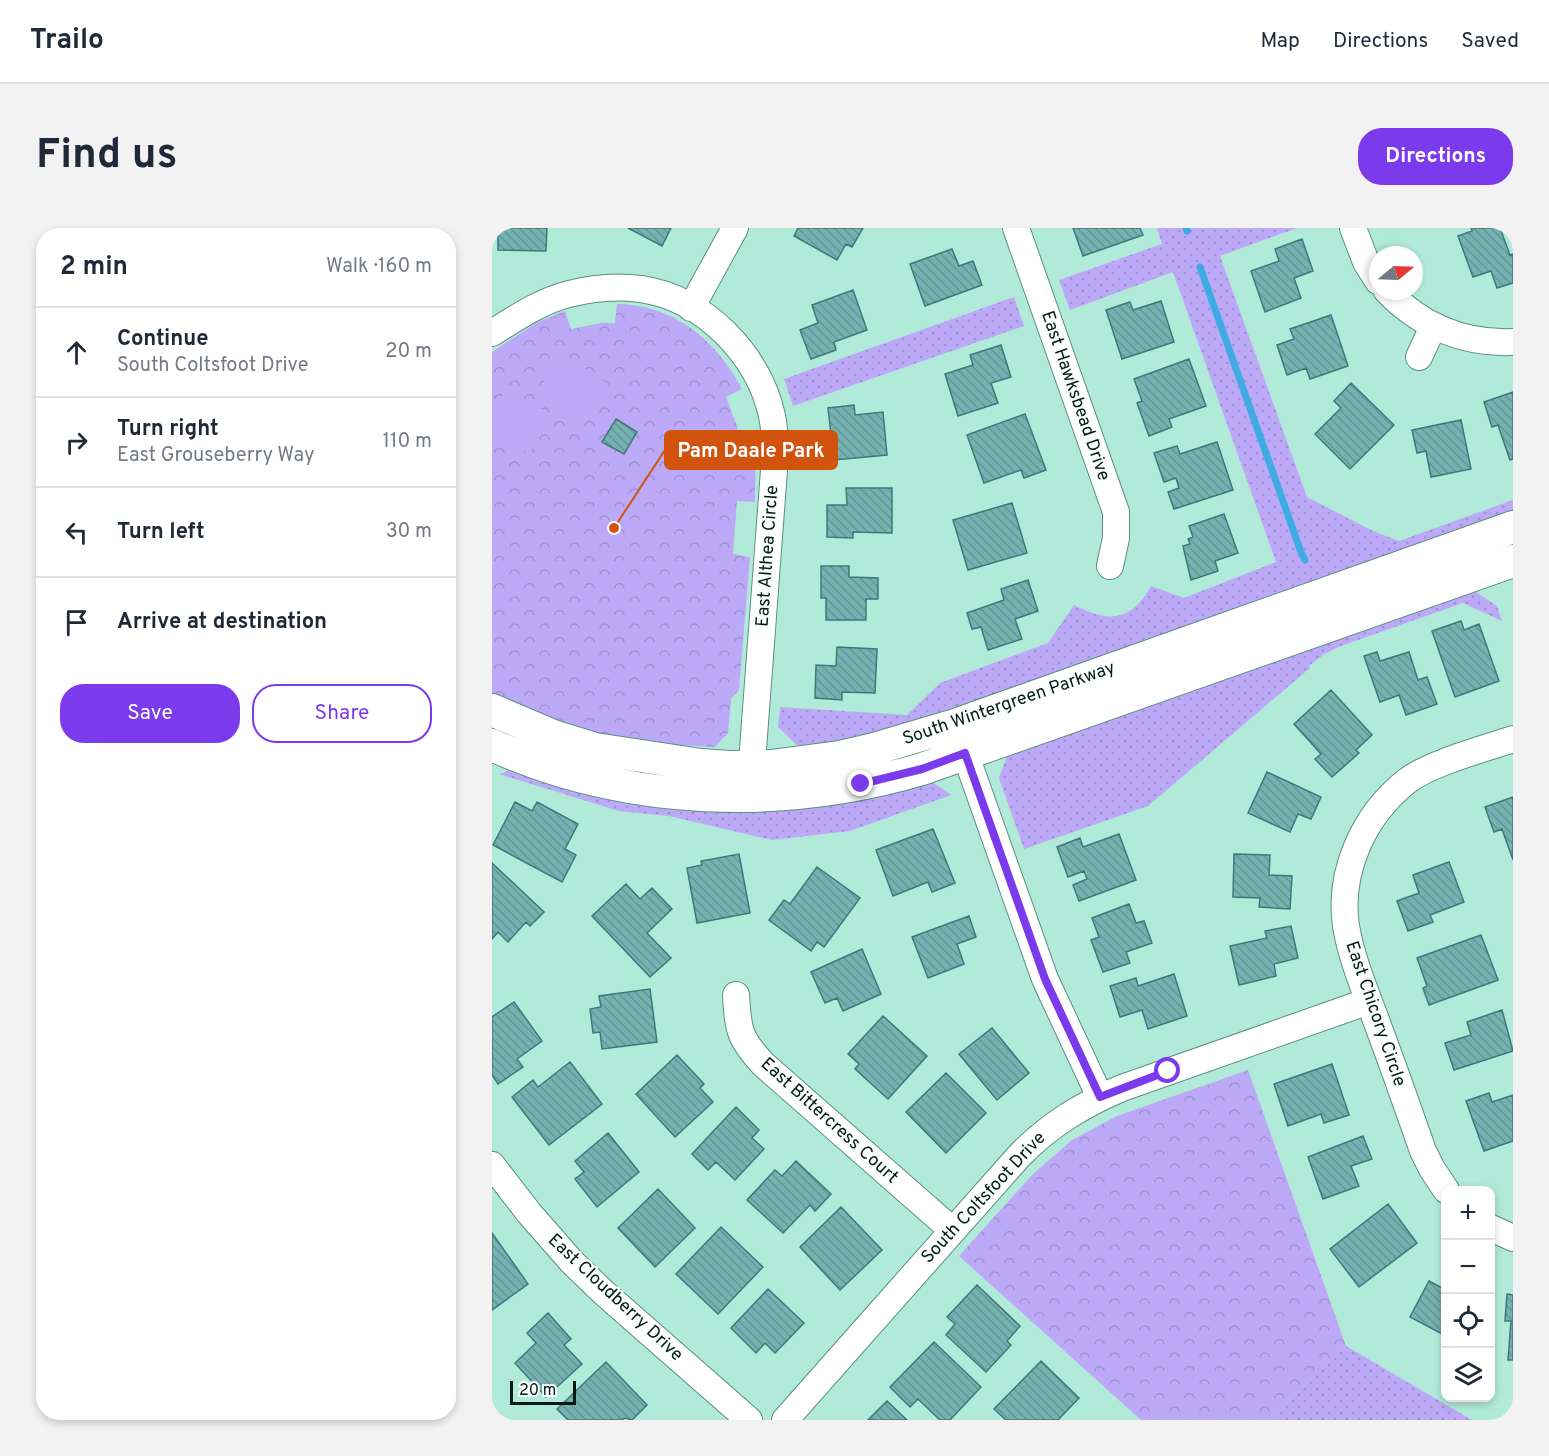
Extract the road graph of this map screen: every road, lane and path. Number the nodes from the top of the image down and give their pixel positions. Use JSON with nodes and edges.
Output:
{"nodes":[{"id":1,"x":735,"y":228,"type":"edge"},
{"id":2,"x":1017,"y":228,"type":"edge"},
{"id":3,"x":1353,"y":228,"type":"edge"},
{"id":4,"x":1369,"y":267,"type":"edge"},
{"id":5,"x":1396,"y":300,"type":"edge"},
{"id":6,"x":691,"y":308,"type":"junction"},
{"id":7,"x":1433,"y":327,"type":"junction"},
{"id":8,"x":492,"y":333,"type":"edge"},
{"id":9,"x":1513,"y":342,"type":"edge"},
{"id":10,"x":1419,"y":357,"type":"dead end"},
{"id":11,"x":1506,"y":530,"type":"edge"},
{"id":12,"x":1512,"y":565,"type":"edge"},
{"id":13,"x":1110,"y":566,"type":"dead end"},
{"id":14,"x":492,"y":710,"type":"edge"},
{"id":15,"x":960,"y":739,"type":"junction"},
{"id":16,"x":1513,"y":739,"type":"edge"},
{"id":17,"x":492,"y":744,"type":"edge"},
{"id":18,"x":752,"y":782,"type":"junction"},
{"id":19,"x":736,"y":995,"type":"dead end"},
{"id":20,"x":1369,"y":1001,"type":"junction"},
{"id":21,"x":1100,"y":1097,"type":"junction"},
{"id":22,"x":492,"y":1166,"type":"edge"},
{"id":23,"x":1443,"y":1186,"type":"edge"},
{"id":24,"x":952,"y":1230,"type":"junction"},
{"id":25,"x":1495,"y":1230,"type":"edge"},
{"id":26,"x":1513,"y":1238,"type":"edge"},
{"id":27,"x":749,"y":1420,"type":"edge"},
{"id":28,"x":785,"y":1420,"type":"edge"}],
"edges":[{"from":1,"to":6,"type":"street"},
{"from":2,"to":13,"type":"street","name":"East Hawksbead Drive"},
{"from":3,"to":4,"type":"street"},
{"from":5,"to":7,"type":"street"},
{"from":6,"to":8,"type":"street","name":"East Althea Circle"},
{"from":6,"to":18,"type":"street","name":"East Althea Circle"},
{"from":7,"to":9,"type":"street"},
{"from":7,"to":10,"type":"street"},
{"from":11,"to":12,"type":"street"},
{"from":11,"to":15,"type":"street","name":"South Wintergreen Parkway"},
{"from":12,"to":15,"type":"street","name":"South Wintergreen Parkway"},
{"from":14,"to":18,"type":"street","name":"South Wintergreen Parkway"},
{"from":15,"to":18,"type":"street","name":"South Wintergreen Parkway"},
{"from":15,"to":21,"type":"street"},
{"from":16,"to":20,"type":"street","name":"East Chicory Circle"},
{"from":17,"to":18,"type":"street","name":"South Wintergreen Parkway"},
{"from":19,"to":24,"type":"street","name":"East Bittercress Court"},
{"from":20,"to":21,"type":"street","name":"South Coltsfoot Drive"},
{"from":20,"to":23,"type":"street","name":"East Chicory Circle"},
{"from":21,"to":24,"type":"street","name":"South Coltsfoot Drive"},
{"from":22,"to":27,"type":"street","name":"East Cloudberry Drive"},
{"from":24,"to":28,"type":"street","name":"South Coltsfoot Drive"},
{"from":25,"to":26,"type":"street"}]}
